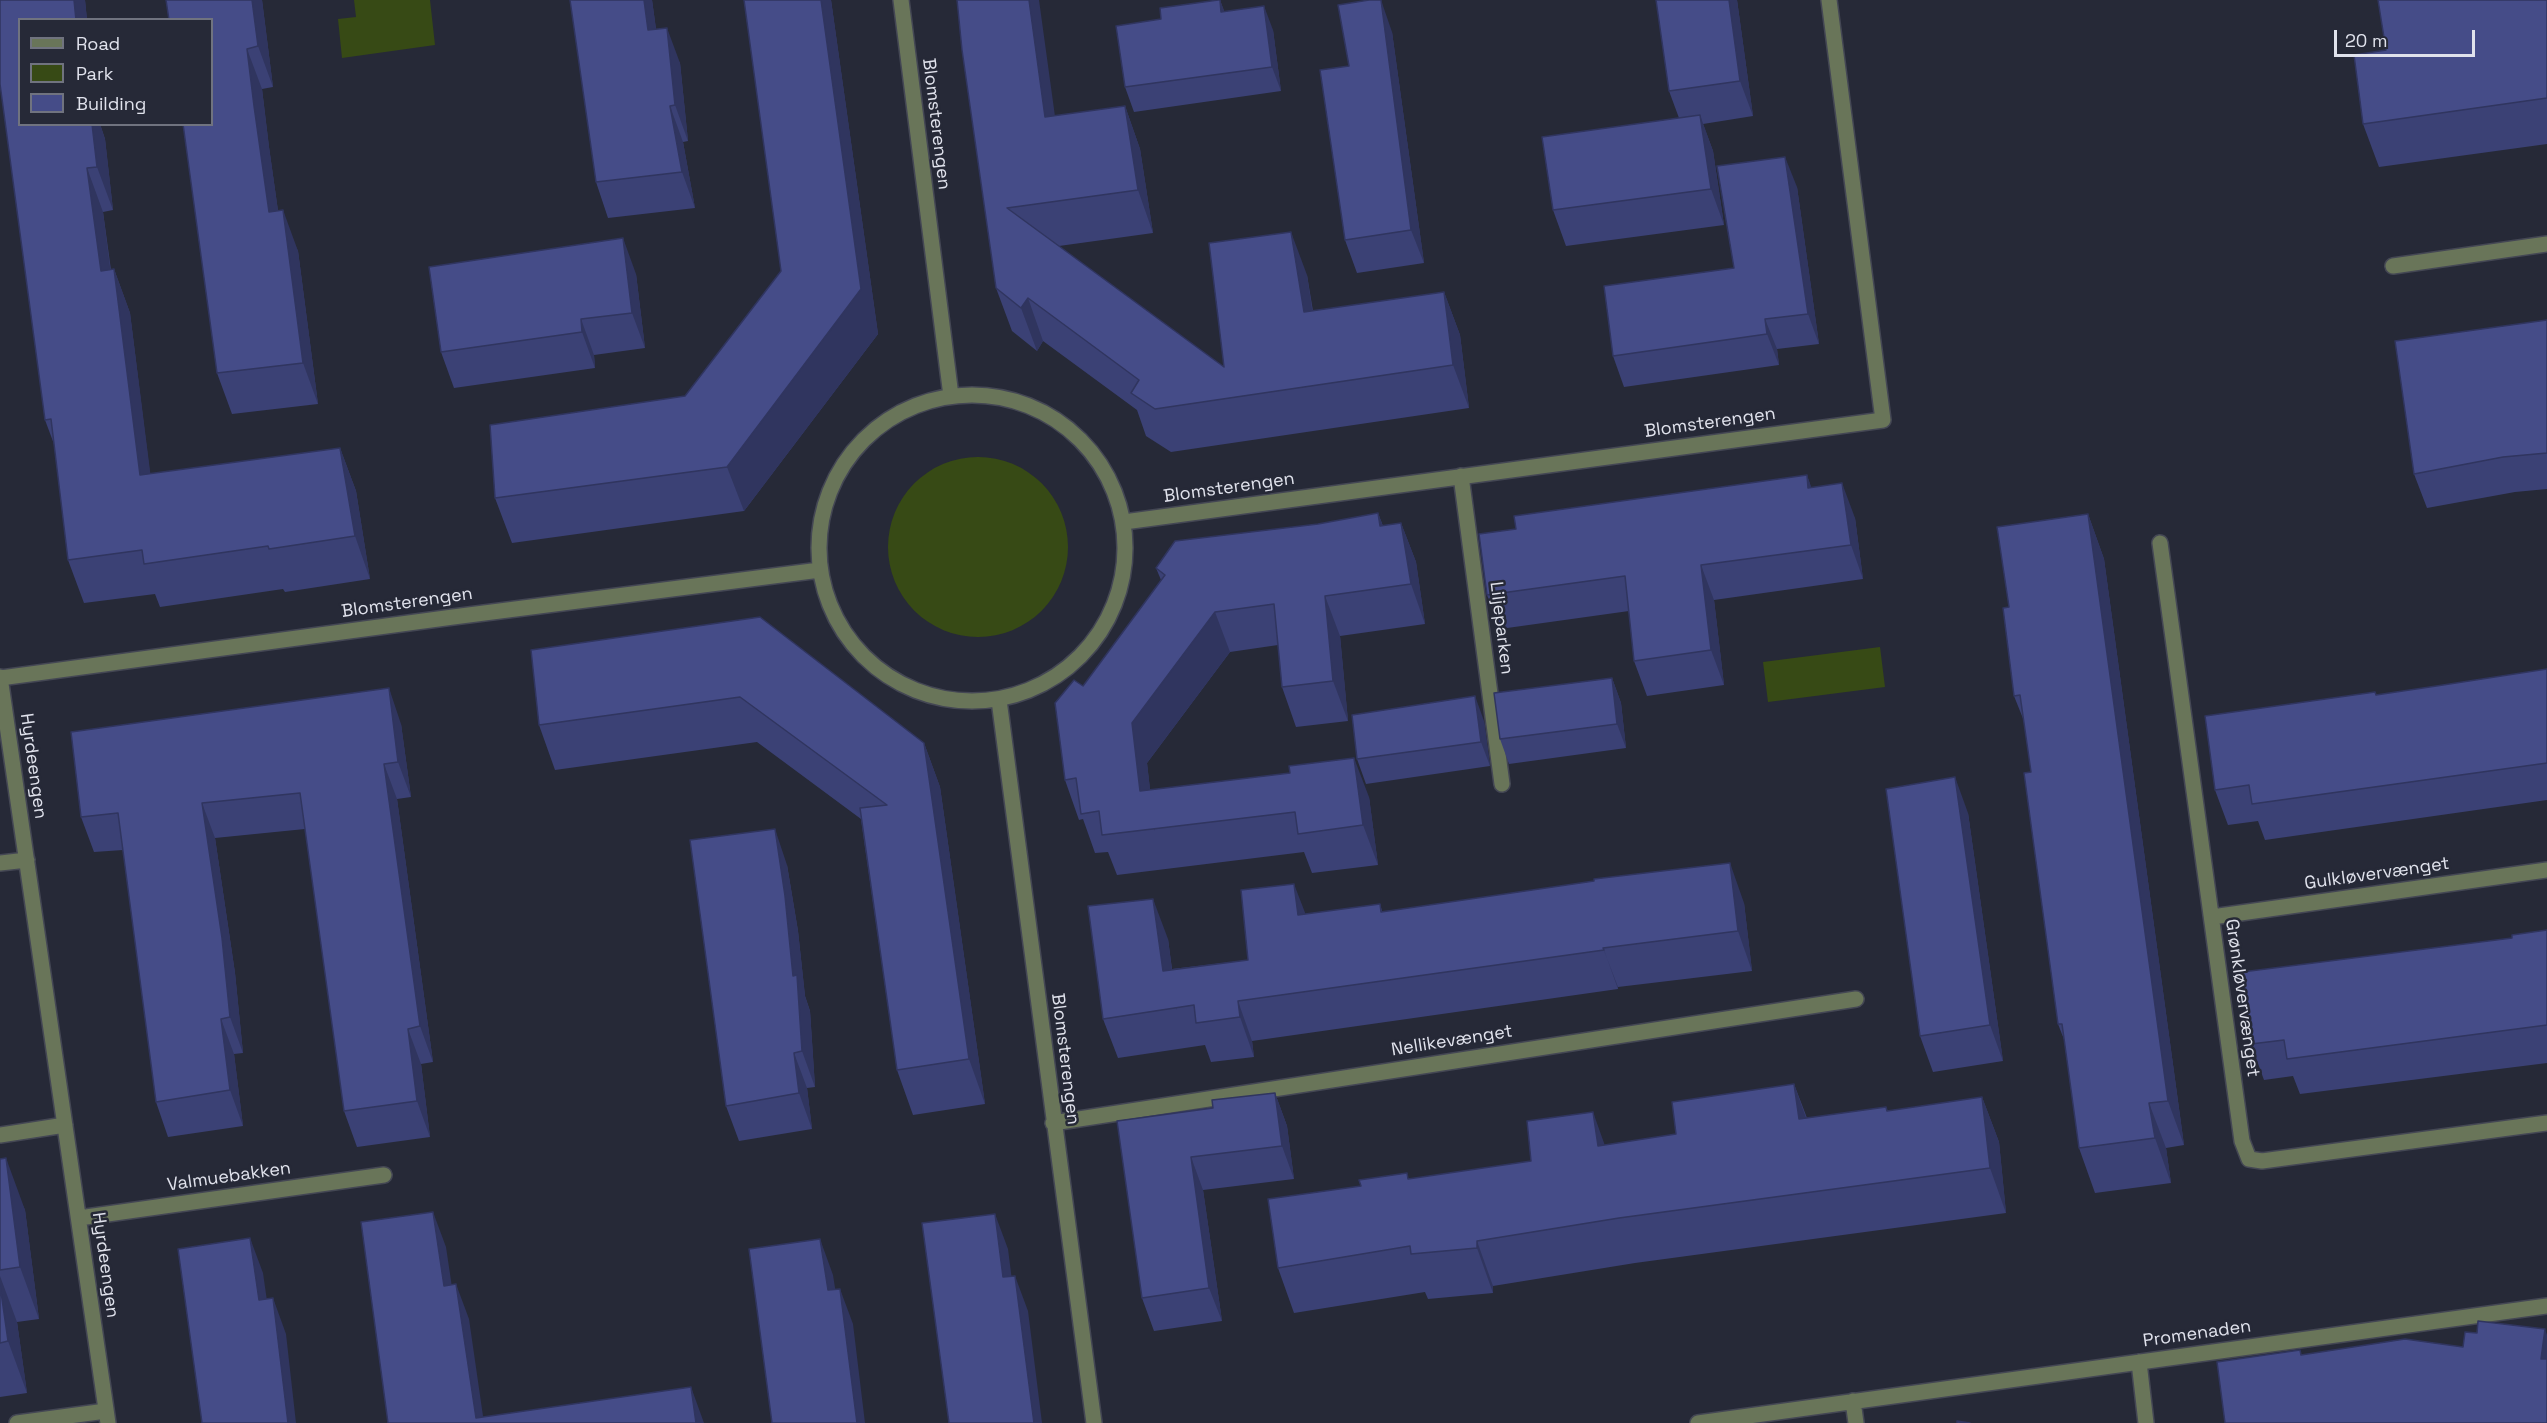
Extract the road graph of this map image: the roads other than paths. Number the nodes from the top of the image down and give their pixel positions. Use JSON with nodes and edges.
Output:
{"nodes":[{"id":1,"x":901,"y":0,"type":"edge"},
{"id":2,"x":1829,"y":0,"type":"edge"},
{"id":3,"x":2547,"y":244,"type":"edge"},
{"id":4,"x":2393,"y":266,"type":"dead end"},
{"id":5,"x":951,"y":396,"type":"junction"},
{"id":6,"x":1461,"y":476,"type":"junction"},
{"id":7,"x":1124,"y":522,"type":"junction"},
{"id":8,"x":2160,"y":543,"type":"dead end"},
{"id":9,"x":820,"y":570,"type":"junction"},
{"id":10,"x":0,"y":678,"type":"edge"},
{"id":11,"x":999,"y":699,"type":"junction"},
{"id":12,"x":1502,"y":784,"type":"dead end"},
{"id":13,"x":27,"y":860,"type":"junction"},
{"id":14,"x":0,"y":863,"type":"edge"},
{"id":15,"x":2547,"y":870,"type":"edge"},
{"id":16,"x":2212,"y":917,"type":"junction"},
{"id":17,"x":1856,"y":999,"type":"dead end"},
{"id":18,"x":1053,"y":1123,"type":"junction"},
{"id":19,"x":2547,"y":1123,"type":"edge"},
{"id":20,"x":65,"y":1125,"type":"junction"},
{"id":21,"x":0,"y":1135,"type":"edge"},
{"id":22,"x":384,"y":1175,"type":"dead end"},
{"id":23,"x":79,"y":1218,"type":"junction"},
{"id":24,"x":2547,"y":1306,"type":"edge"},
{"id":25,"x":2139,"y":1362,"type":"junction"},
{"id":26,"x":1853,"y":1401,"type":"junction"},
{"id":27,"x":107,"y":1417,"type":"edge"},
{"id":28,"x":17,"y":1423,"type":"edge"},
{"id":29,"x":1094,"y":1423,"type":"edge"},
{"id":30,"x":1698,"y":1423,"type":"edge"},
{"id":31,"x":1856,"y":1423,"type":"edge"},
{"id":32,"x":2146,"y":1423,"type":"edge"}],
"edges":[{"from":1,"to":5,"type":"street","name":"Blomsterengen"},
{"from":2,"to":6,"type":"street","name":"Blomsterengen"},
{"from":3,"to":4,"type":"street"},
{"from":5,"to":7,"type":"street"},
{"from":5,"to":9,"type":"street"},
{"from":6,"to":7,"type":"street","name":"Blomsterengen"},
{"from":6,"to":12,"type":"street","name":"Liljeparken"},
{"from":7,"to":11,"type":"street"},
{"from":8,"to":16,"type":"street","name":"Grønkløvervænget"},
{"from":9,"to":10,"type":"street","name":"Blomsterengen"},
{"from":9,"to":11,"type":"street"},
{"from":10,"to":13,"type":"street","name":"Hyrdeengen"},
{"from":11,"to":18,"type":"street","name":"Blomsterengen"},
{"from":13,"to":14,"type":"street"},
{"from":13,"to":20,"type":"street","name":"Hyrdeengen"},
{"from":15,"to":16,"type":"street","name":"Gulkløvervænget"},
{"from":16,"to":19,"type":"street","name":"Grønkløvervænget"},
{"from":17,"to":18,"type":"street","name":"Nellikevænget"},
{"from":18,"to":29,"type":"street","name":"Blomsterengen"},
{"from":20,"to":21,"type":"street"},
{"from":20,"to":23,"type":"street","name":"Hyrdeengen"},
{"from":22,"to":23,"type":"street","name":"Valmuebakken"},
{"from":23,"to":27,"type":"street","name":"Hyrdeengen"},
{"from":24,"to":25,"type":"street","name":"Promenaden"},
{"from":25,"to":26,"type":"street","name":"Promenaden"},
{"from":25,"to":32,"type":"street"},
{"from":26,"to":30,"type":"street","name":"Promenaden"},
{"from":26,"to":31,"type":"street"},
{"from":27,"to":28,"type":"street","name":"Hyrdeengen"}]}
